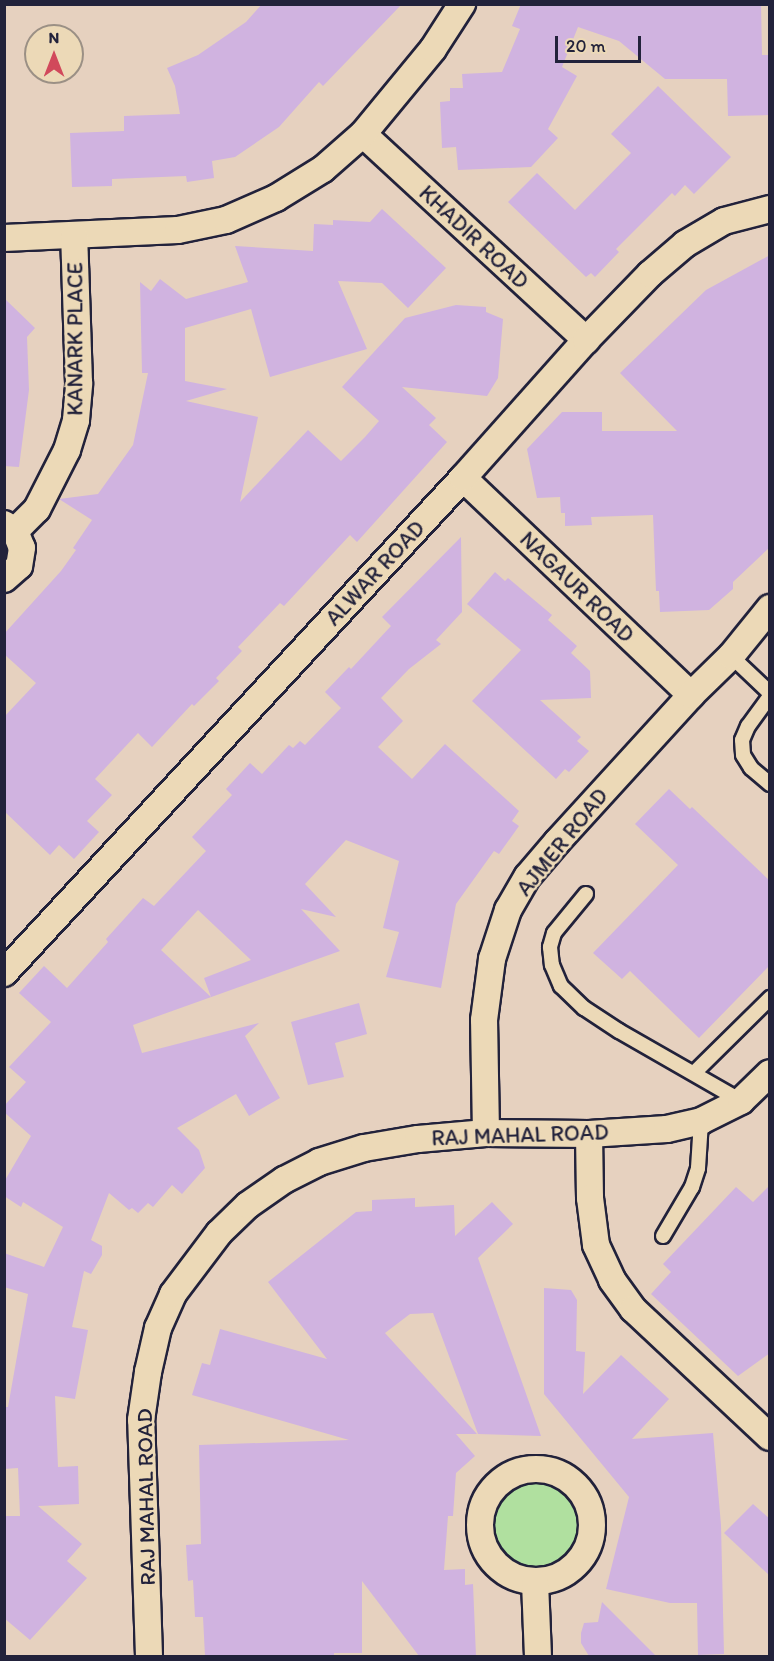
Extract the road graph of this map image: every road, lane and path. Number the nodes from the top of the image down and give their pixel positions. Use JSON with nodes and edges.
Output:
{"nodes":[{"id":1,"x":462,"y":4,"type":"edge"},
{"id":2,"x":363,"y":134,"type":"junction"},
{"id":3,"x":770,"y":209,"type":"edge"},
{"id":4,"x":74,"y":236,"type":"junction"},
{"id":5,"x":4,"y":238,"type":"edge"},
{"id":6,"x":586,"y":340,"type":"junction"},
{"id":7,"x":463,"y":478,"type":"junction"},
{"id":8,"x":10,"y":528,"type":"edge"},
{"id":9,"x":4,"y":579,"type":"edge"},
{"id":10,"x":769,"y":608,"type":"edge"},
{"id":11,"x":732,"y":656,"type":"junction"},
{"id":12,"x":770,"y":694,"type":"edge"},
{"id":13,"x":691,"y":695,"type":"junction"},
{"id":14,"x":770,"y":784,"type":"edge"},
{"id":15,"x":586,"y":894,"type":"dead end"},
{"id":16,"x":4,"y":973,"type":"edge"},
{"id":17,"x":770,"y":998,"type":"edge"},
{"id":18,"x":694,"y":1074,"type":"junction"},
{"id":19,"x":768,"y":1076,"type":"edge"},
{"id":20,"x":741,"y":1101,"type":"junction"},
{"id":21,"x":701,"y":1121,"type":"junction"},
{"id":22,"x":486,"y":1133,"type":"junction"},
{"id":23,"x":589,"y":1134,"type":"junction"},
{"id":24,"x":663,"y":1236,"type":"dead end"},
{"id":25,"x":770,"y":1437,"type":"edge"},
{"id":26,"x":535,"y":1582,"type":"junction"},
{"id":27,"x":149,"y":1656,"type":"edge"},
{"id":28,"x":538,"y":1656,"type":"edge"}],
"edges":[{"from":1,"to":2,"type":"street"},
{"from":2,"to":4,"type":"street"},
{"from":2,"to":6,"type":"street","name":"KHADIR ROAD"},
{"from":3,"to":6,"type":"street","name":"ALWAR ROAD"},
{"from":4,"to":5,"type":"street"},
{"from":4,"to":8,"type":"street","name":"KANARK PLACE"},
{"from":6,"to":7,"type":"street","name":"ALWAR ROAD"},
{"from":7,"to":13,"type":"street","name":"NAGAUR ROAD"},
{"from":7,"to":16,"type":"street","name":"ALWAR ROAD"},
{"from":8,"to":9,"type":"street","name":"KANARK PLACE"},
{"from":10,"to":11,"type":"street","name":"AJMER ROAD"},
{"from":11,"to":12,"type":"lane"},
{"from":11,"to":13,"type":"street","name":"AJMER ROAD"},
{"from":12,"to":14,"type":"lane"},
{"from":13,"to":22,"type":"street","name":"AJMER ROAD"},
{"from":15,"to":18,"type":"lane"},
{"from":17,"to":18,"type":"lane"},
{"from":18,"to":20,"type":"lane"},
{"from":19,"to":20,"type":"street","name":"RAJ MAHAL ROAD"},
{"from":20,"to":21,"type":"street","name":"RAJ MAHAL ROAD"},
{"from":21,"to":23,"type":"street","name":"RAJ MAHAL ROAD"},
{"from":21,"to":24,"type":"lane"},
{"from":22,"to":23,"type":"street","name":"RAJ MAHAL ROAD"},
{"from":22,"to":27,"type":"street","name":"RAJ MAHAL ROAD"},
{"from":23,"to":25,"type":"street"},
{"from":26,"to":26,"type":"street"},
{"from":26,"to":28,"type":"street"}]}
